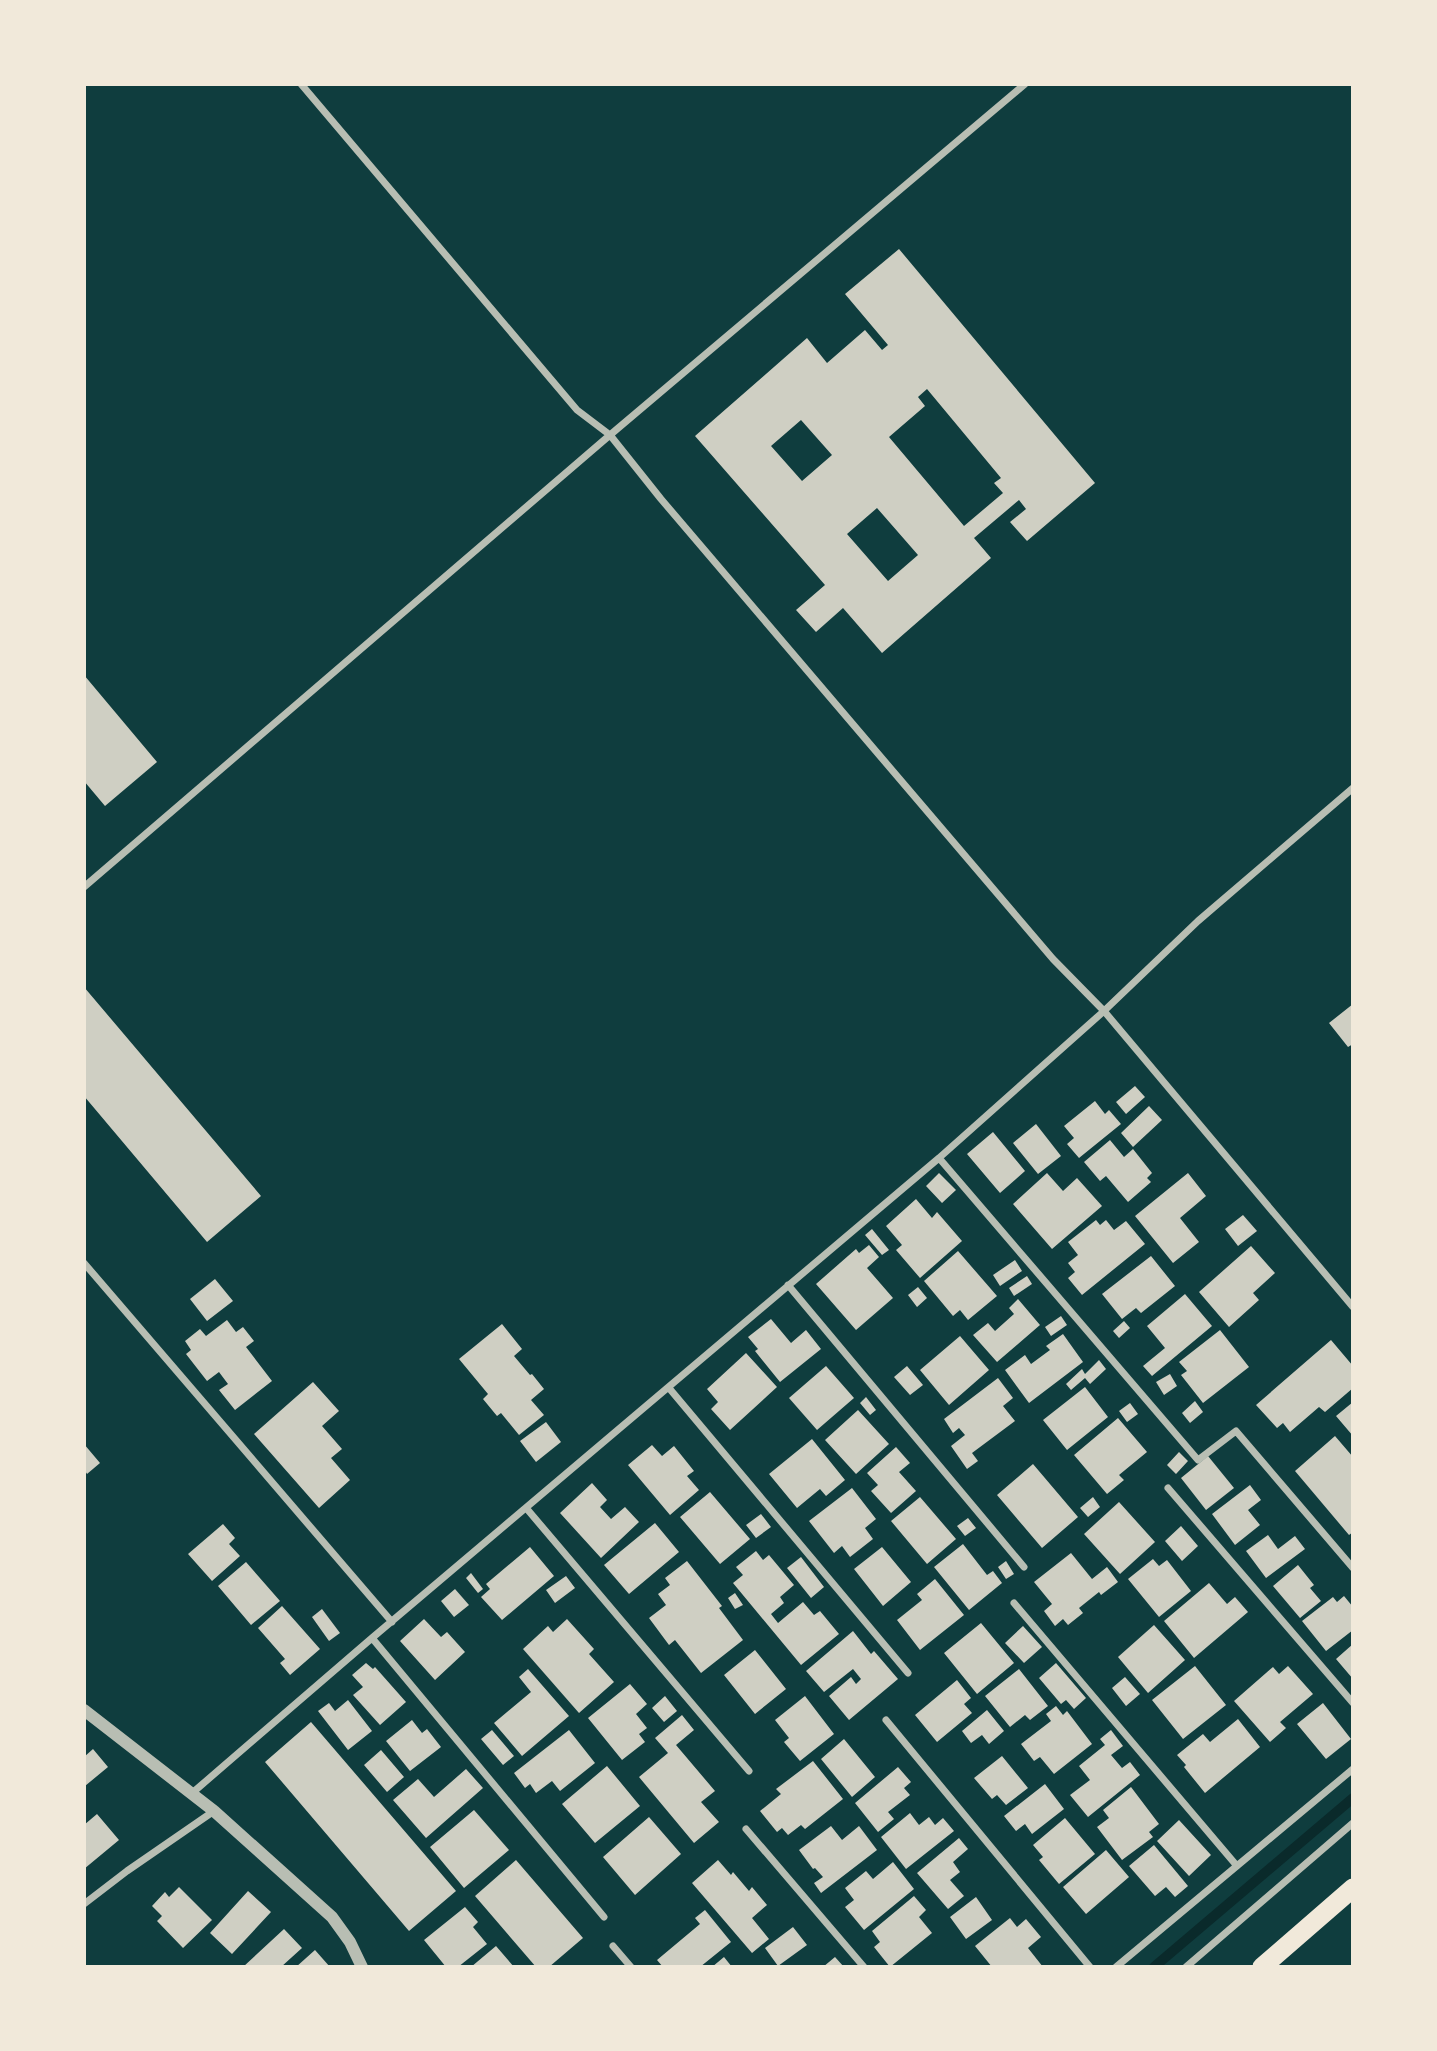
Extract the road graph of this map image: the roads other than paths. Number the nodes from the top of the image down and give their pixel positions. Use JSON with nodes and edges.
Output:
{"nodes":[{"id":1,"x":301,"y":84,"type":"edge"},
{"id":2,"x":1025,"y":84,"type":"edge"},
{"id":3,"x":610,"y":435,"type":"junction"},
{"id":4,"x":1353,"y":789,"type":"edge"},
{"id":5,"x":84,"y":887,"type":"edge"},
{"id":6,"x":1104,"y":1011,"type":"junction"},
{"id":7,"x":939,"y":1158,"type":"junction"},
{"id":8,"x":84,"y":1263,"type":"edge"},
{"id":9,"x":788,"y":1285,"type":"junction"},
{"id":10,"x":1353,"y":1307,"type":"edge"},
{"id":11,"x":669,"y":1388,"type":"junction"},
{"id":12,"x":1168,"y":1488,"type":"dead end"},
{"id":13,"x":527,"y":1508,"type":"junction"},
{"id":14,"x":1024,"y":1567,"type":"dead end"},
{"id":15,"x":1353,"y":1568,"type":"edge"},
{"id":16,"x":1014,"y":1604,"type":"dead end"},
{"id":17,"x":393,"y":1622,"type":"junction"},
{"id":18,"x":372,"y":1638,"type":"junction"},
{"id":19,"x":908,"y":1673,"type":"dead end"},
{"id":20,"x":1353,"y":1703,"type":"edge"},
{"id":21,"x":84,"y":1710,"type":"edge"},
{"id":22,"x":886,"y":1720,"type":"dead end"},
{"id":23,"x":1353,"y":1769,"type":"edge"},
{"id":24,"x":749,"y":1771,"type":"dead end"},
{"id":25,"x":191,"y":1794,"type":"junction"},
{"id":26,"x":214,"y":1811,"type":"junction"},
{"id":27,"x":1353,"y":1823,"type":"edge"},
{"id":28,"x":746,"y":1829,"type":"dead end"},
{"id":29,"x":1237,"y":1866,"type":"junction"},
{"id":30,"x":1353,"y":1888,"type":"edge"},
{"id":31,"x":84,"y":1904,"type":"edge"},
{"id":32,"x":604,"y":1917,"type":"dead end"},
{"id":33,"x":613,"y":1945,"type":"dead end"},
{"id":34,"x":362,"y":1967,"type":"edge"},
{"id":35,"x":631,"y":1967,"type":"edge"},
{"id":36,"x":864,"y":1967,"type":"edge"},
{"id":37,"x":1090,"y":1967,"type":"edge"},
{"id":38,"x":1116,"y":1967,"type":"edge"},
{"id":39,"x":1185,"y":1967,"type":"edge"},
{"id":40,"x":1262,"y":1967,"type":"edge"}],
"edges":[{"from":1,"to":3,"type":"street"},
{"from":2,"to":3,"type":"street"},
{"from":3,"to":5,"type":"street"},
{"from":3,"to":6,"type":"street"},
{"from":4,"to":6,"type":"street"},
{"from":6,"to":7,"type":"street"},
{"from":6,"to":10,"type":"street"},
{"from":7,"to":9,"type":"street"},
{"from":7,"to":15,"type":"street"},
{"from":8,"to":17,"type":"street"},
{"from":9,"to":11,"type":"street"},
{"from":9,"to":14,"type":"street"},
{"from":11,"to":13,"type":"street"},
{"from":11,"to":19,"type":"street"},
{"from":12,"to":20,"type":"street"},
{"from":13,"to":17,"type":"street"},
{"from":13,"to":24,"type":"street"},
{"from":16,"to":29,"type":"street"},
{"from":17,"to":18,"type":"street"},
{"from":18,"to":25,"type":"street"},
{"from":18,"to":32,"type":"street"},
{"from":21,"to":25,"type":"street"},
{"from":22,"to":37,"type":"street"},
{"from":23,"to":29,"type":"street"},
{"from":25,"to":26,"type":"street"},
{"from":26,"to":31,"type":"street"},
{"from":26,"to":34,"type":"street"},
{"from":27,"to":39,"type":"street"},
{"from":28,"to":36,"type":"street"},
{"from":29,"to":38,"type":"street"},
{"from":30,"to":40,"type":"highway"},
{"from":33,"to":35,"type":"street"}]}
